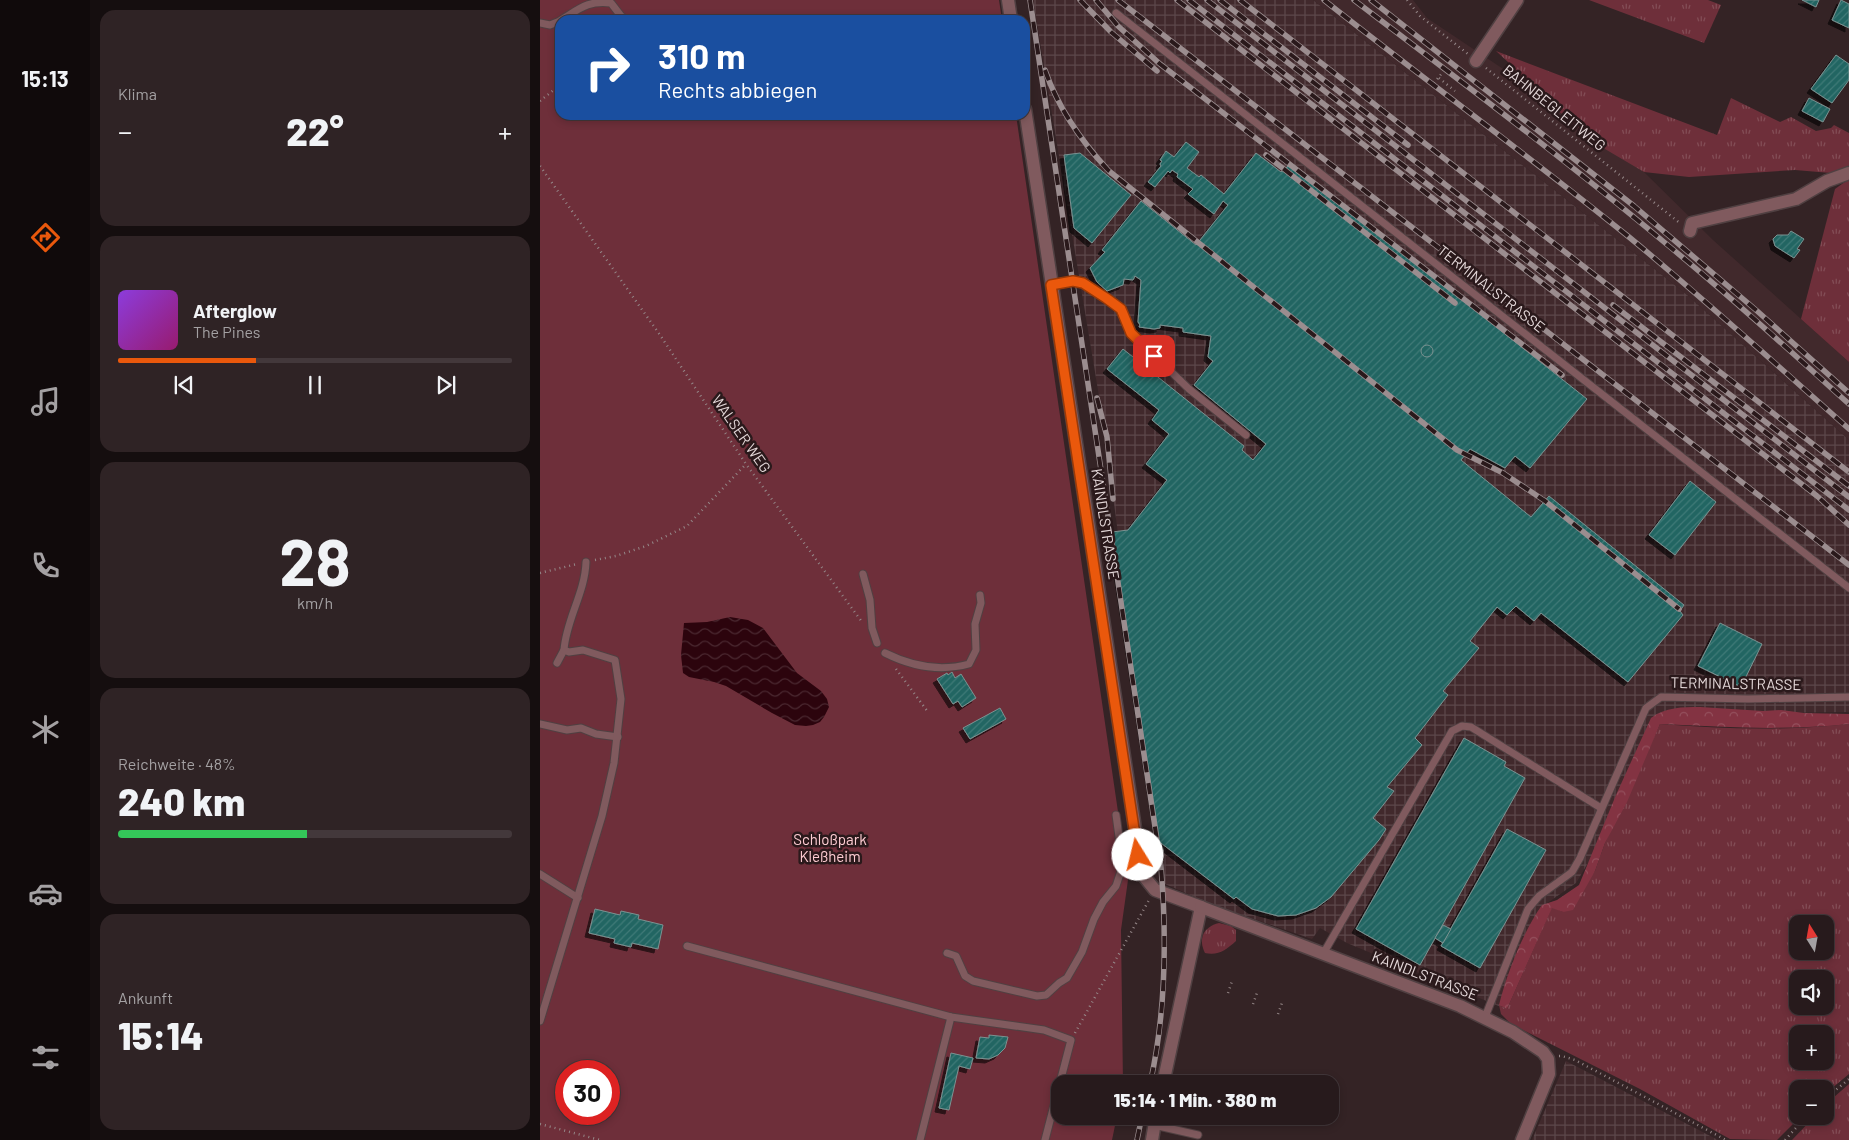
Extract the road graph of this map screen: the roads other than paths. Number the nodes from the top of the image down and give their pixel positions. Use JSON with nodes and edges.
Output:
{"nodes":[{"id":1,"x":1008,"y":0,"type":"edge"},
{"id":2,"x":1517,"y":0,"type":"edge"},
{"id":3,"x":1116,"y":13,"type":"dead end"},
{"id":4,"x":568,"y":15,"type":"edge"},
{"id":5,"x":620,"y":15,"type":"edge"},
{"id":6,"x":1010,"y":15,"type":"edge"},
{"id":7,"x":555,"y":22,"type":"edge"},
{"id":8,"x":540,"y":23,"type":"edge"},
{"id":9,"x":1476,"y":61,"type":"road end"},
{"id":10,"x":1027,"y":120,"type":"edge"},
{"id":11,"x":1849,"y":173,"type":"edge"},
{"id":12,"x":1690,"y":231,"type":"road end"},
{"id":13,"x":1051,"y":285,"type":"junction"},
{"id":14,"x":1246,"y":435,"type":"dead end"},
{"id":15,"x":586,"y":562,"type":"road end"},
{"id":16,"x":863,"y":574,"type":"dead end"},
{"id":17,"x":1849,"y":588,"type":"edge"},
{"id":18,"x":980,"y":595,"type":"dead end"},
{"id":19,"x":877,"y":643,"type":"road end"},
{"id":20,"x":564,"y":650,"type":"junction"},
{"id":21,"x":885,"y":654,"type":"road end"},
{"id":22,"x":557,"y":663,"type":"dead end"},
{"id":23,"x":1849,"y":697,"type":"edge"},
{"id":24,"x":540,"y":724,"type":"edge"},
{"id":25,"x":618,"y":737,"type":"junction"},
{"id":26,"x":1601,"y":808,"type":"junction"},
{"id":27,"x":1116,"y":815,"type":"dead end"},
{"id":28,"x":540,"y":874,"type":"edge"},
{"id":29,"x":578,"y":898,"type":"junction"},
{"id":30,"x":1202,"y":908,"type":"junction"},
{"id":31,"x":687,"y":946,"type":"dead end"},
{"id":32,"x":947,"y":953,"type":"dead end"},
{"id":33,"x":1323,"y":954,"type":"junction"},
{"id":34,"x":951,"y":1016,"type":"junction"},
{"id":35,"x":1485,"y":1017,"type":"junction"},
{"id":36,"x":540,"y":1021,"type":"edge"},
{"id":37,"x":1165,"y":1075,"type":"edge"},
{"id":38,"x":1154,"y":1125,"type":"edge"},
{"id":39,"x":1169,"y":1125,"type":"edge"},
{"id":40,"x":1198,"y":1135,"type":"dead end"},
{"id":41,"x":920,"y":1140,"type":"edge"},
{"id":42,"x":1045,"y":1140,"type":"edge"},
{"id":43,"x":1152,"y":1140,"type":"edge"},
{"id":44,"x":1522,"y":1140,"type":"edge"}],
"edges":[{"from":1,"to":6,"type":"street"},
{"from":2,"to":9,"type":"street"},
{"from":3,"to":17,"type":"lane","name":"TERMINALSTRASSE"},
{"from":4,"to":5,"type":"lane"},
{"from":7,"to":8,"type":"lane"},
{"from":10,"to":13,"type":"street","name":"KAINDLSTRASSE"},
{"from":11,"to":12,"type":"street"},
{"from":13,"to":14,"type":"lane"},
{"from":13,"to":30,"type":"street","name":"KAINDLSTRASSE"},
{"from":15,"to":20,"type":"lane"},
{"from":16,"to":19,"type":"lane"},
{"from":18,"to":21,"type":"lane"},
{"from":20,"to":22,"type":"lane"},
{"from":20,"to":25,"type":"lane"},
{"from":23,"to":26,"type":"lane","name":"TERMINALSTRASSE"},
{"from":24,"to":25,"type":"lane"},
{"from":25,"to":29,"type":"lane"},
{"from":26,"to":33,"type":"lane"},
{"from":26,"to":35,"type":"lane","name":"TERMINALSTRASSE"},
{"from":27,"to":32,"type":"lane"},
{"from":28,"to":29,"type":"lane"},
{"from":29,"to":36,"type":"lane"},
{"from":30,"to":33,"type":"street","name":"KAINDLSTRASSE"},
{"from":30,"to":37,"type":"street"},
{"from":31,"to":34,"type":"lane"},
{"from":33,"to":35,"type":"street","name":"KAINDLSTRASSE"},
{"from":34,"to":41,"type":"lane"},
{"from":34,"to":42,"type":"lane"},
{"from":35,"to":44,"type":"street","name":"KAINDLSTRASSE"},
{"from":38,"to":43,"type":"street"},
{"from":39,"to":40,"type":"lane"}]}
